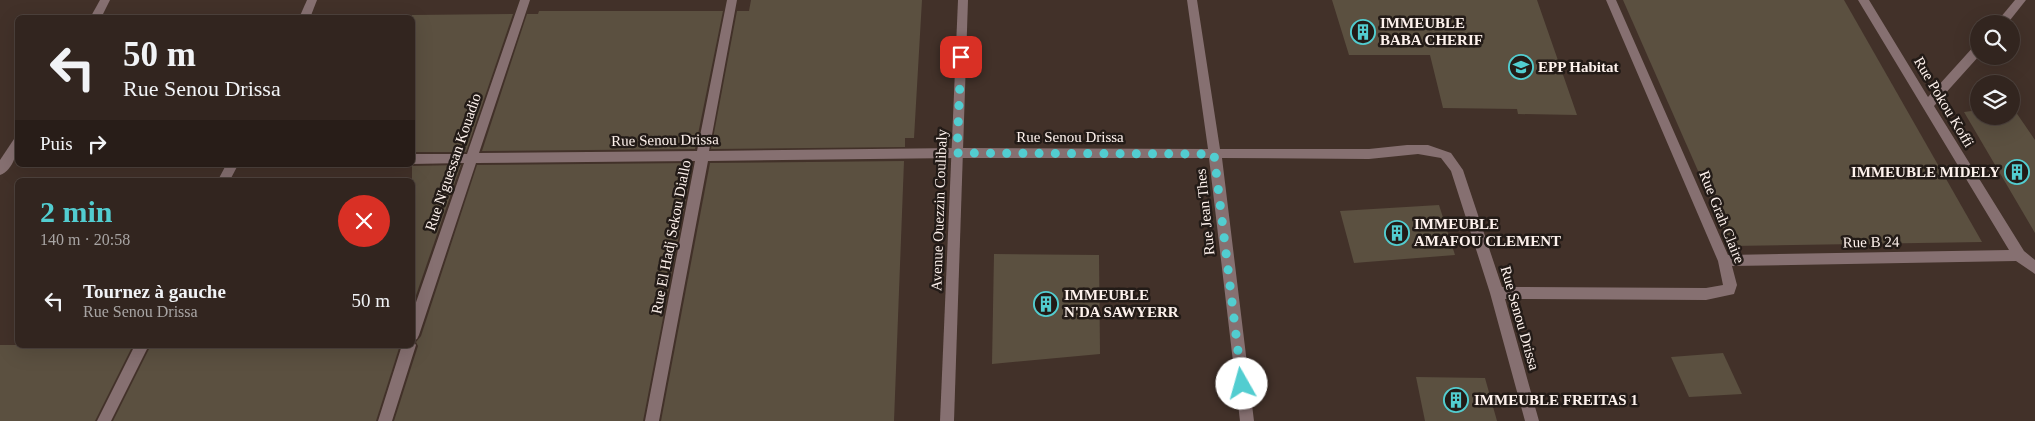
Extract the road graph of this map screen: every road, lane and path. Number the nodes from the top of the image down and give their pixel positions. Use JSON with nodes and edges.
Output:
{"nodes":[{"id":1,"x":106,"y":0,"type":"edge"},
{"id":2,"x":312,"y":0,"type":"edge"},
{"id":3,"x":525,"y":0,"type":"edge"},
{"id":4,"x":732,"y":0,"type":"edge"},
{"id":5,"x":963,"y":0,"type":"edge"},
{"id":6,"x":1192,"y":0,"type":"edge"},
{"id":7,"x":1611,"y":0,"type":"edge"},
{"id":8,"x":1863,"y":0,"type":"edge"},
{"id":9,"x":2021,"y":0,"type":"edge"},
{"id":10,"x":97,"y":15,"type":"edge"},
{"id":11,"x":305,"y":15,"type":"edge"},
{"id":12,"x":2008,"y":15,"type":"edge"},
{"id":13,"x":1970,"y":58,"type":"edge"},
{"id":14,"x":1927,"y":106,"type":"junction"},
{"id":15,"x":15,"y":148,"type":"edge"},
{"id":16,"x":957,"y":153,"type":"junction"},
{"id":17,"x":1214,"y":154,"type":"junction"},
{"id":18,"x":703,"y":156,"type":"junction"},
{"id":19,"x":415,"y":158,"type":"edge"},
{"id":20,"x":472,"y":158,"type":"junction"},
{"id":21,"x":6,"y":164,"type":"edge"},
{"id":22,"x":2019,"y":255,"type":"junction"},
{"id":23,"x":1724,"y":261,"type":"junction"},
{"id":24,"x":2035,"y":268,"type":"edge"},
{"id":25,"x":1497,"y":293,"type":"junction"},
{"id":26,"x":415,"y":327,"type":"edge"},
{"id":27,"x":140,"y":348,"type":"edge"},
{"id":28,"x":408,"y":348,"type":"edge"},
{"id":29,"x":104,"y":421,"type":"edge"},
{"id":30,"x":385,"y":421,"type":"edge"},
{"id":31,"x":652,"y":421,"type":"edge"},
{"id":32,"x":947,"y":421,"type":"edge"},
{"id":33,"x":1247,"y":421,"type":"edge"},
{"id":34,"x":1532,"y":421,"type":"edge"}],
"edges":[{"from":1,"to":10,"type":"street"},
{"from":2,"to":11,"type":"street"},
{"from":3,"to":20,"type":"street","name":"Rue N'guessan Kouadio"},
{"from":4,"to":18,"type":"street","name":"Rue El Hadj Sekou Diallo"},
{"from":5,"to":16,"type":"street","name":"Avenue Ouezzin Coulibaly"},
{"from":6,"to":17,"type":"street","name":"Rue Jean Thes"},
{"from":7,"to":23,"type":"street","name":"Rue Grah Claire"},
{"from":8,"to":14,"type":"street","name":"Rue Pokou Koffi"},
{"from":9,"to":12,"type":"street"},
{"from":13,"to":14,"type":"street"},
{"from":14,"to":22,"type":"street","name":"Rue Pokou Koffi"},
{"from":15,"to":21,"type":"street"},
{"from":16,"to":17,"type":"street","name":"Rue Senou Drissa"},
{"from":16,"to":18,"type":"street","name":"Rue Senou Drissa"},
{"from":16,"to":32,"type":"street","name":"Avenue Ouezzin Coulibaly"},
{"from":17,"to":25,"type":"street","name":"Rue Senou Drissa"},
{"from":17,"to":33,"type":"street","name":"Rue Jean Thes"},
{"from":18,"to":20,"type":"street","name":"Rue Senou Drissa"},
{"from":18,"to":31,"type":"street","name":"Rue El Hadj Sekou Diallo"},
{"from":19,"to":20,"type":"street","name":"Rue Senou Drissa"},
{"from":20,"to":26,"type":"street","name":"Rue N'guessan Kouadio"},
{"from":22,"to":23,"type":"street","name":"Rue B 24"},
{"from":22,"to":24,"type":"street","name":"Rue Pokou Koffi"},
{"from":23,"to":25,"type":"street","name":"Rue Grah Claire"},
{"from":25,"to":34,"type":"street","name":"Rue Senou Drissa"},
{"from":27,"to":29,"type":"street"},
{"from":28,"to":30,"type":"street"}]}
